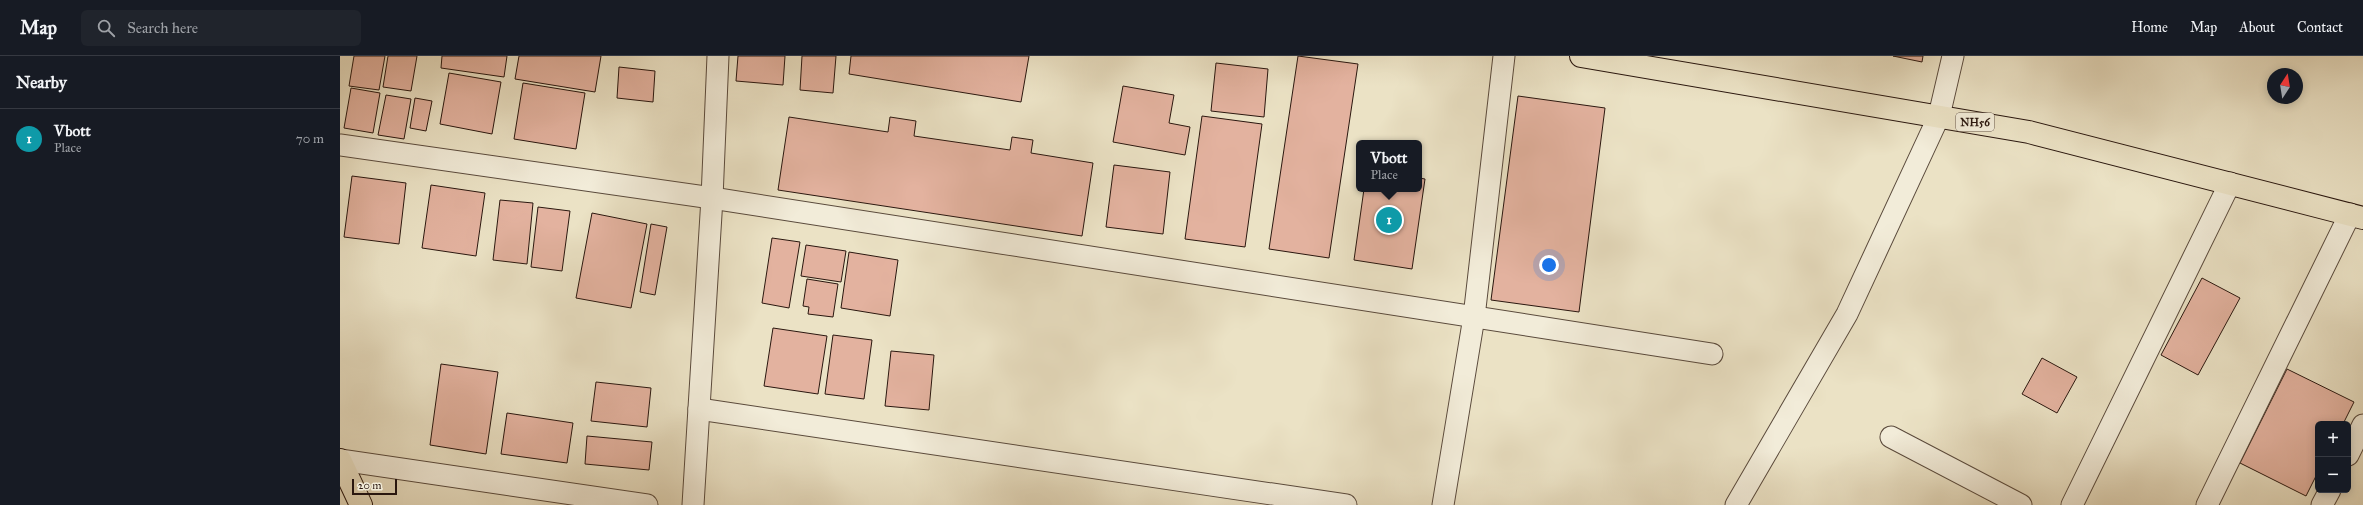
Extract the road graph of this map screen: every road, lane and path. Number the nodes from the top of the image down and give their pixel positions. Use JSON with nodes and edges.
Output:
{"nodes":[{"id":1,"x":718,"y":56,"type":"edge"},
{"id":2,"x":1504,"y":56,"type":"edge"},
{"id":3,"x":1581,"y":56,"type":"edge"},
{"id":4,"x":1953,"y":56,"type":"edge"},
{"id":5,"x":1939,"y":116,"type":"junction"},
{"id":6,"x":340,"y":144,"type":"edge"},
{"id":7,"x":2230,"y":183,"type":"junction"},
{"id":8,"x":712,"y":198,"type":"junction"},
{"id":9,"x":2356,"y":216,"type":"edge"},
{"id":10,"x":1474,"y":317,"type":"junction"},
{"id":11,"x":1712,"y":354,"type":"dead end"},
{"id":12,"x":699,"y":409,"type":"junction"},
{"id":13,"x":2363,"y":425,"type":"edge"},
{"id":14,"x":1891,"y":437,"type":"dead end"},
{"id":15,"x":2351,"y":449,"type":"edge"},
{"id":16,"x":340,"y":460,"type":"edge"},
{"id":17,"x":2328,"y":493,"type":"edge"},
{"id":18,"x":1743,"y":503,"type":"edge"},
{"id":19,"x":361,"y":505,"type":"edge"},
{"id":20,"x":647,"y":505,"type":"edge"},
{"id":21,"x":693,"y":505,"type":"edge"},
{"id":22,"x":1346,"y":505,"type":"edge"},
{"id":23,"x":1443,"y":505,"type":"edge"},
{"id":24,"x":2021,"y":505,"type":"edge"},
{"id":25,"x":2072,"y":505,"type":"edge"},
{"id":26,"x":2207,"y":505,"type":"edge"},
{"id":27,"x":2322,"y":505,"type":"edge"}],
"edges":[{"from":1,"to":8,"type":"street"},
{"from":2,"to":10,"type":"street"},
{"from":3,"to":5,"type":"main road","number":"NH56"},
{"from":4,"to":5,"type":"street"},
{"from":5,"to":7,"type":"main road","number":"NH56"},
{"from":5,"to":18,"type":"street"},
{"from":6,"to":8,"type":"street"},
{"from":7,"to":9,"type":"main road","number":"NH56"},
{"from":7,"to":25,"type":"street"},
{"from":8,"to":10,"type":"street"},
{"from":8,"to":12,"type":"street"},
{"from":9,"to":26,"type":"street"},
{"from":10,"to":11,"type":"street"},
{"from":10,"to":23,"type":"street"},
{"from":12,"to":21,"type":"street"},
{"from":12,"to":22,"type":"street"},
{"from":13,"to":15,"type":"street"},
{"from":14,"to":24,"type":"street"},
{"from":16,"to":19,"type":"main road"},
{"from":16,"to":20,"type":"street"},
{"from":17,"to":27,"type":"street"}]}
